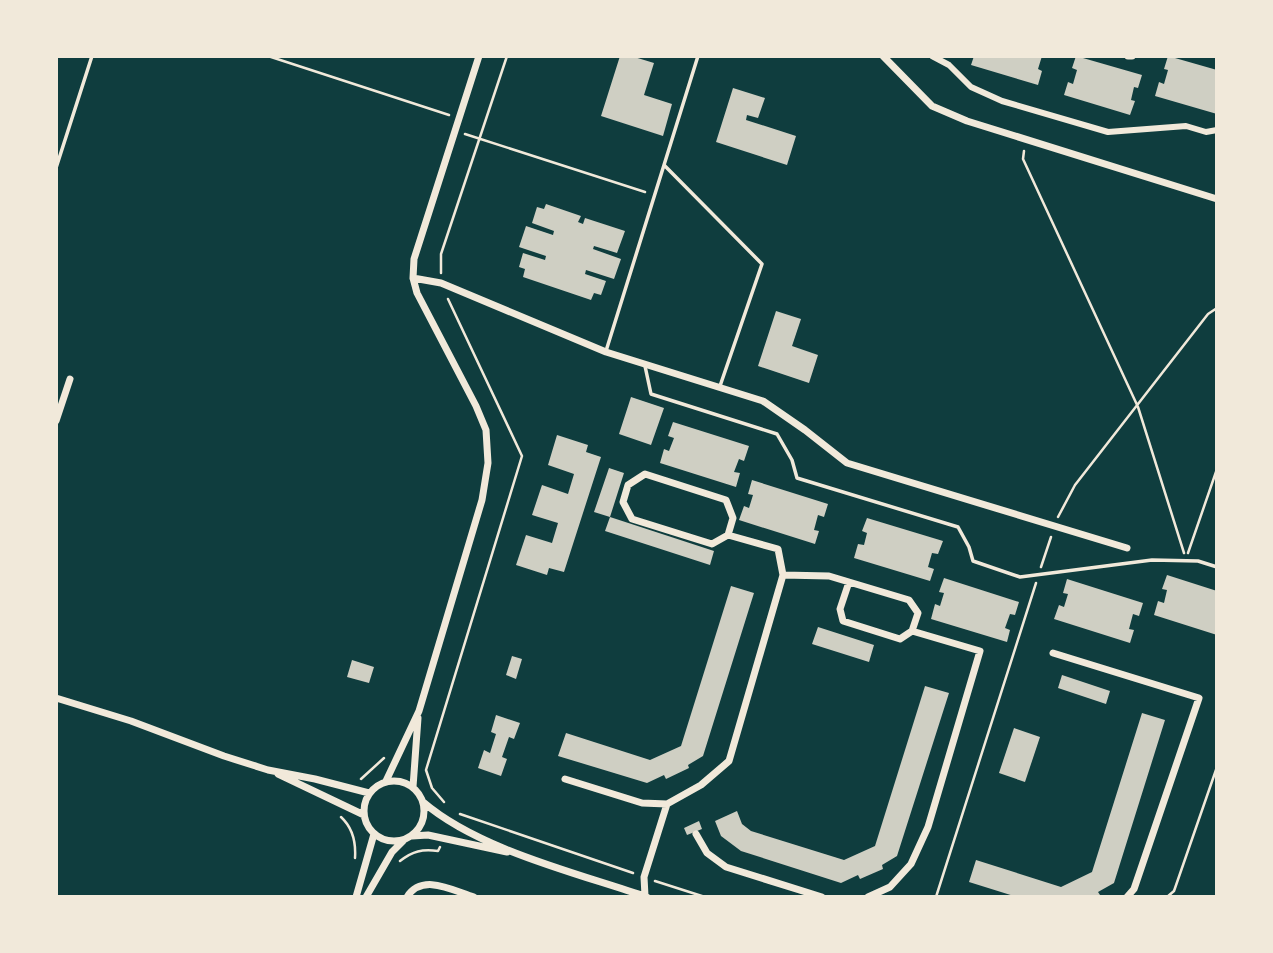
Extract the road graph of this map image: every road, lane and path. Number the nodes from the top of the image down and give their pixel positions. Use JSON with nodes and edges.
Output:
{"nodes":[{"id":1,"x":92,"y":56,"type":"edge"},
{"id":2,"x":268,"y":56,"type":"edge"},
{"id":3,"x":479,"y":56,"type":"edge"},
{"id":4,"x":507,"y":56,"type":"edge"},
{"id":5,"x":698,"y":56,"type":"edge"},
{"id":6,"x":883,"y":56,"type":"edge"},
{"id":7,"x":932,"y":56,"type":"edge"},
{"id":8,"x":459,"y":118,"type":"junction"},
{"id":9,"x":455,"y":130,"type":"junction"},
{"id":10,"x":1217,"y":130,"type":"edge"},
{"id":11,"x":479,"y":140,"type":"junction"},
{"id":12,"x":1027,"y":140,"type":"junction"},
{"id":13,"x":664,"y":165,"type":"junction"},
{"id":14,"x":56,"y":168,"type":"edge"},
{"id":15,"x":654,"y":195,"type":"junction"},
{"id":16,"x":1217,"y":199,"type":"edge"},
{"id":17,"x":414,"y":278,"type":"junction"},
{"id":18,"x":441,"y":283,"type":"junction"},
{"id":19,"x":1217,"y":308,"type":"edge"},
{"id":20,"x":606,"y":352,"type":"junction"},
{"id":21,"x":645,"y":364,"type":"junction"},
{"id":22,"x":70,"y":379,"type":"dead end"},
{"id":23,"x":720,"y":388,"type":"junction"},
{"id":24,"x":1138,"y":407,"type":"junction"},
{"id":25,"x":56,"y":421,"type":"edge"},
{"id":26,"x":1217,"y":469,"type":"edge"},
{"id":27,"x":1055,"y":526,"type":"junction"},
{"id":28,"x":728,"y":535,"type":"junction"},
{"id":29,"x":1127,"y":548,"type":"dead end"},
{"id":30,"x":1186,"y":560,"type":"junction"},
{"id":31,"x":1217,"y":567,"type":"edge"},
{"id":32,"x":783,"y":575,"type":"junction"},
{"id":33,"x":1038,"y":575,"type":"junction"},
{"id":34,"x":849,"y":582,"type":"junction"},
{"id":35,"x":912,"y":631,"type":"junction"},
{"id":36,"x":1053,"y":653,"type":"dead end"},
{"id":37,"x":56,"y":698,"type":"edge"},
{"id":38,"x":419,"y":711,"type":"junction"},
{"id":39,"x":1217,"y":767,"type":"edge"},
{"id":40,"x":268,"y":769,"type":"junction"},
{"id":41,"x":565,"y":779,"type":"dead end"},
{"id":42,"x":386,"y":782,"type":"junction"},
{"id":43,"x":413,"y":787,"type":"junction"},
{"id":44,"x":369,"y":793,"type":"junction"},
{"id":45,"x":423,"y":802,"type":"junction"},
{"id":46,"x":446,"y":804,"type":"dead end"},
{"id":47,"x":667,"y":804,"type":"junction"},
{"id":48,"x":364,"y":815,"type":"junction"},
{"id":49,"x":448,"y":821,"type":"junction"},
{"id":50,"x":374,"y":834,"type":"junction"},
{"id":51,"x":696,"y":834,"type":"dead end"},
{"id":52,"x":408,"y":838,"type":"junction"},
{"id":53,"x":443,"y":838,"type":"junction"},
{"id":54,"x":520,"y":854,"type":"junction"},
{"id":55,"x":382,"y":868,"type":"junction"},
{"id":56,"x":644,"y":877,"type":"junction"},
{"id":57,"x":356,"y":897,"type":"edge"},
{"id":58,"x":366,"y":897,"type":"edge"},
{"id":59,"x":407,"y":897,"type":"edge"},
{"id":60,"x":474,"y":897,"type":"edge"},
{"id":61,"x":646,"y":897,"type":"edge"},
{"id":62,"x":705,"y":897,"type":"edge"},
{"id":63,"x":822,"y":897,"type":"edge"},
{"id":64,"x":868,"y":897,"type":"edge"},
{"id":65,"x":936,"y":897,"type":"edge"},
{"id":66,"x":1128,"y":897,"type":"edge"},
{"id":67,"x":1167,"y":897,"type":"edge"}],
"edges":[{"from":1,"to":14,"type":"lane"},
{"from":2,"to":8,"type":"path"},
{"from":3,"to":8,"type":"street"},
{"from":4,"to":11,"type":"path"},
{"from":5,"to":13,"type":"lane"},
{"from":6,"to":12,"type":"street"},
{"from":7,"to":10,"type":"street"},
{"from":8,"to":9,"type":"street"},
{"from":9,"to":11,"type":"path"},
{"from":9,"to":17,"type":"street"},
{"from":11,"to":15,"type":"path"},
{"from":11,"to":18,"type":"path"},
{"from":12,"to":16,"type":"street"},
{"from":12,"to":24,"type":"path"},
{"from":13,"to":15,"type":"lane"},
{"from":13,"to":23,"type":"lane"},
{"from":15,"to":20,"type":"lane"},
{"from":17,"to":18,"type":"street"},
{"from":17,"to":38,"type":"street"},
{"from":18,"to":20,"type":"street"},
{"from":18,"to":46,"type":"path"},
{"from":19,"to":24,"type":"path"},
{"from":20,"to":21,"type":"street"},
{"from":21,"to":23,"type":"street"},
{"from":21,"to":33,"type":"lane"},
{"from":22,"to":25,"type":"street"},
{"from":23,"to":27,"type":"street"},
{"from":24,"to":27,"type":"path"},
{"from":24,"to":30,"type":"path"},
{"from":26,"to":30,"type":"path"},
{"from":27,"to":29,"type":"street"},
{"from":27,"to":33,"type":"path"},
{"from":28,"to":28,"type":"street"},
{"from":28,"to":32,"type":"street"},
{"from":30,"to":31,"type":"lane"},
{"from":30,"to":33,"type":"lane"},
{"from":32,"to":34,"type":"street"},
{"from":32,"to":47,"type":"street"},
{"from":33,"to":65,"type":"path"},
{"from":34,"to":35,"type":"street"},
{"from":34,"to":35,"type":"street"},
{"from":35,"to":64,"type":"street"},
{"from":36,"to":66,"type":"street"},
{"from":37,"to":40,"type":"street"},
{"from":38,"to":42,"type":"street"},
{"from":38,"to":43,"type":"street"},
{"from":39,"to":67,"type":"path"},
{"from":40,"to":44,"type":"street"},
{"from":40,"to":48,"type":"street"},
{"from":41,"to":47,"type":"street"},
{"from":42,"to":43,"type":"street"},
{"from":42,"to":44,"type":"street"},
{"from":43,"to":45,"type":"street"},
{"from":44,"to":48,"type":"street"},
{"from":45,"to":49,"type":"street"},
{"from":45,"to":52,"type":"street"},
{"from":47,"to":56,"type":"street"},
{"from":48,"to":50,"type":"street"},
{"from":49,"to":54,"type":"street"},
{"from":49,"to":56,"type":"path"},
{"from":50,"to":52,"type":"street"},
{"from":50,"to":57,"type":"street"},
{"from":51,"to":63,"type":"street"},
{"from":52,"to":53,"type":"street"},
{"from":52,"to":55,"type":"street"},
{"from":53,"to":54,"type":"street"},
{"from":53,"to":55,"type":"path"},
{"from":54,"to":61,"type":"street"},
{"from":55,"to":58,"type":"street"},
{"from":56,"to":61,"type":"street"},
{"from":56,"to":62,"type":"path"},
{"from":59,"to":60,"type":"street"}]}
